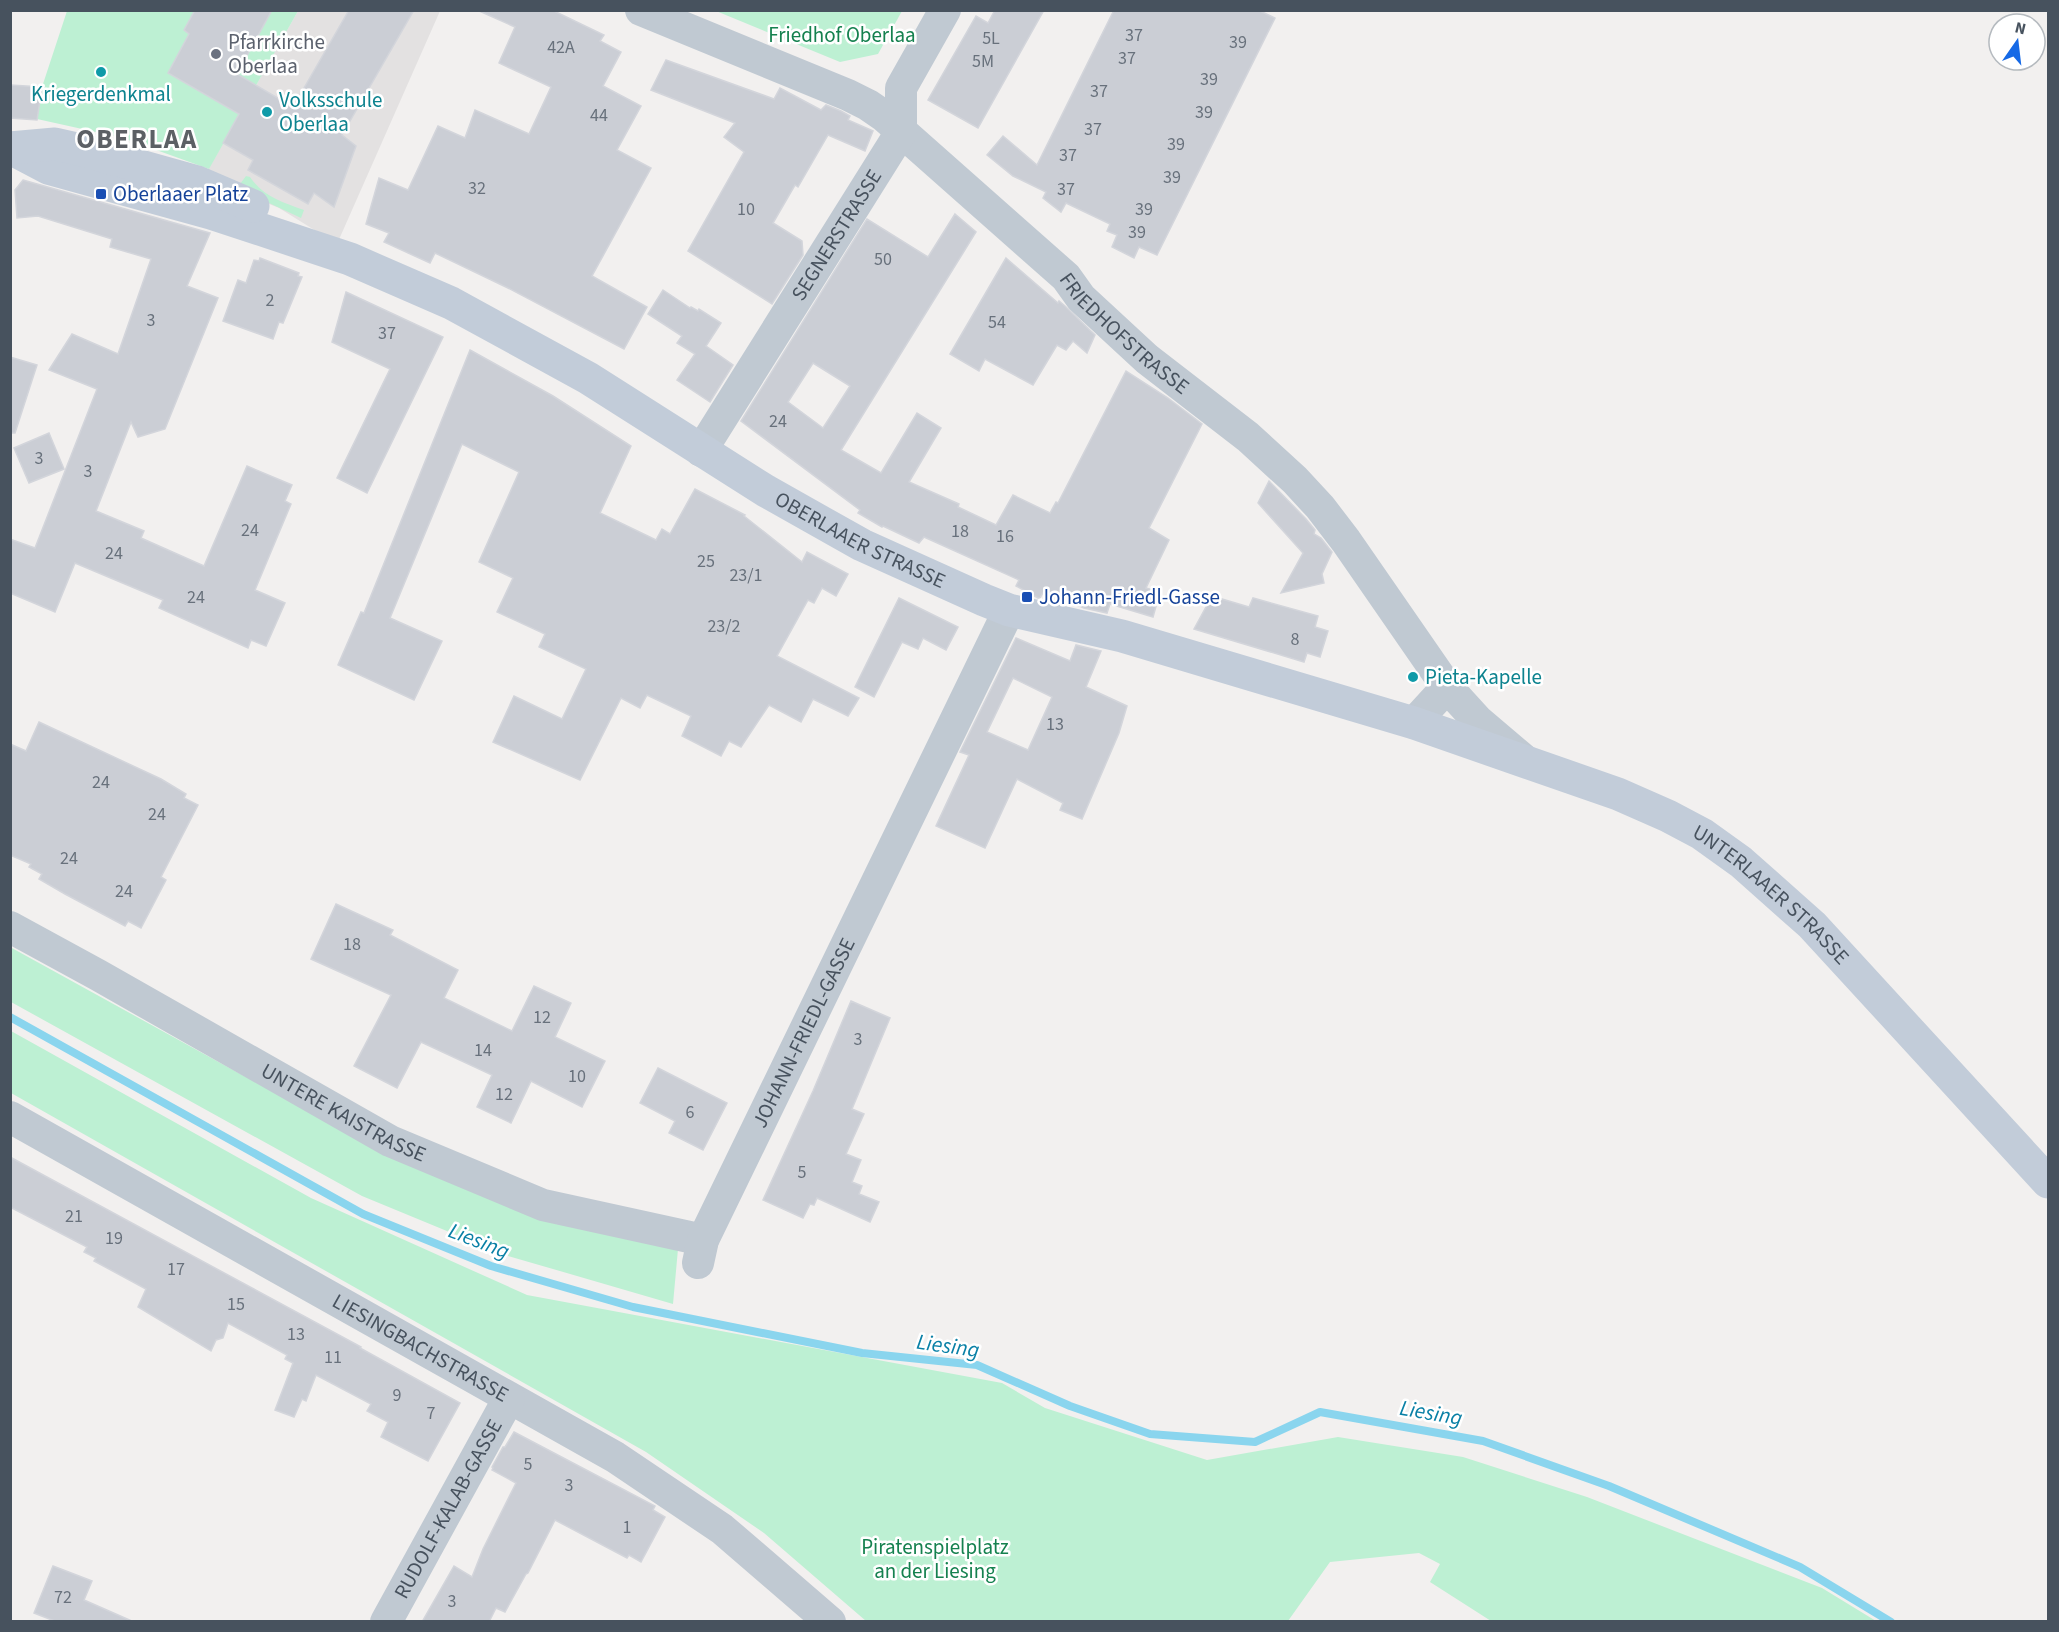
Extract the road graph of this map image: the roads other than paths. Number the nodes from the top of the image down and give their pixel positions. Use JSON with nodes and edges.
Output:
{"nodes":[{"id":1,"x":641,"y":10,"type":"edge"},
{"id":2,"x":945,"y":10,"type":"edge"},
{"id":3,"x":901,"y":132,"type":"junction"},
{"id":4,"x":10,"y":148,"type":"edge"},
{"id":5,"x":701,"y":451,"type":"junction"},
{"id":6,"x":1009,"y":610,"type":"junction"},
{"id":7,"x":1447,"y":687,"type":"junction"},
{"id":8,"x":1414,"y":723,"type":"junction"},
{"id":9,"x":1524,"y":760,"type":"junction"},
{"id":10,"x":10,"y":927,"type":"edge"},
{"id":11,"x":10,"y":1117,"type":"edge"},
{"id":12,"x":2049,"y":1182,"type":"edge"},
{"id":13,"x":700,"y":1251,"type":"joint"},
{"id":14,"x":509,"y":1398,"type":"junction"},
{"id":15,"x":822,"y":1614,"type":"edge"},
{"id":16,"x":386,"y":1622,"type":"edge"}],
"edges":[{"from":1,"to":3,"type":"street","name":"FRIEDHOFSTRASSE"},
{"from":2,"to":3,"type":"street"},
{"from":3,"to":5,"type":"street","name":"SEGNERSTRASSE"},
{"from":3,"to":7,"type":"street","name":"FRIEDHOFSTRASSE"},
{"from":4,"to":5,"type":"main road","name":"OBERLAAER STRASSE"},
{"from":5,"to":6,"type":"main road","name":"OBERLAAER STRASSE"},
{"from":6,"to":8,"type":"main road","name":"OBERLAAER STRASSE"},
{"from":6,"to":13,"type":"street","name":"JOHANN-FRIEDL-GASSE"},
{"from":7,"to":8,"type":"street"},
{"from":7,"to":9,"type":"street","name":"FRIEDHOFSTRASSE"},
{"from":8,"to":9,"type":"main road","name":"UNTERLAAER STRASSE"},
{"from":9,"to":12,"type":"main road","name":"UNTERLAAER STRASSE"},
{"from":10,"to":13,"type":"street","name":"UNTERE KAISTRASSE"},
{"from":11,"to":14,"type":"street","name":"LIESINGBACHSTRASSE"},
{"from":14,"to":15,"type":"street","name":"LIESINGBACHSTRASSE"},
{"from":14,"to":16,"type":"street","name":"RUDOLF-KALAB-GASSE"}]}
